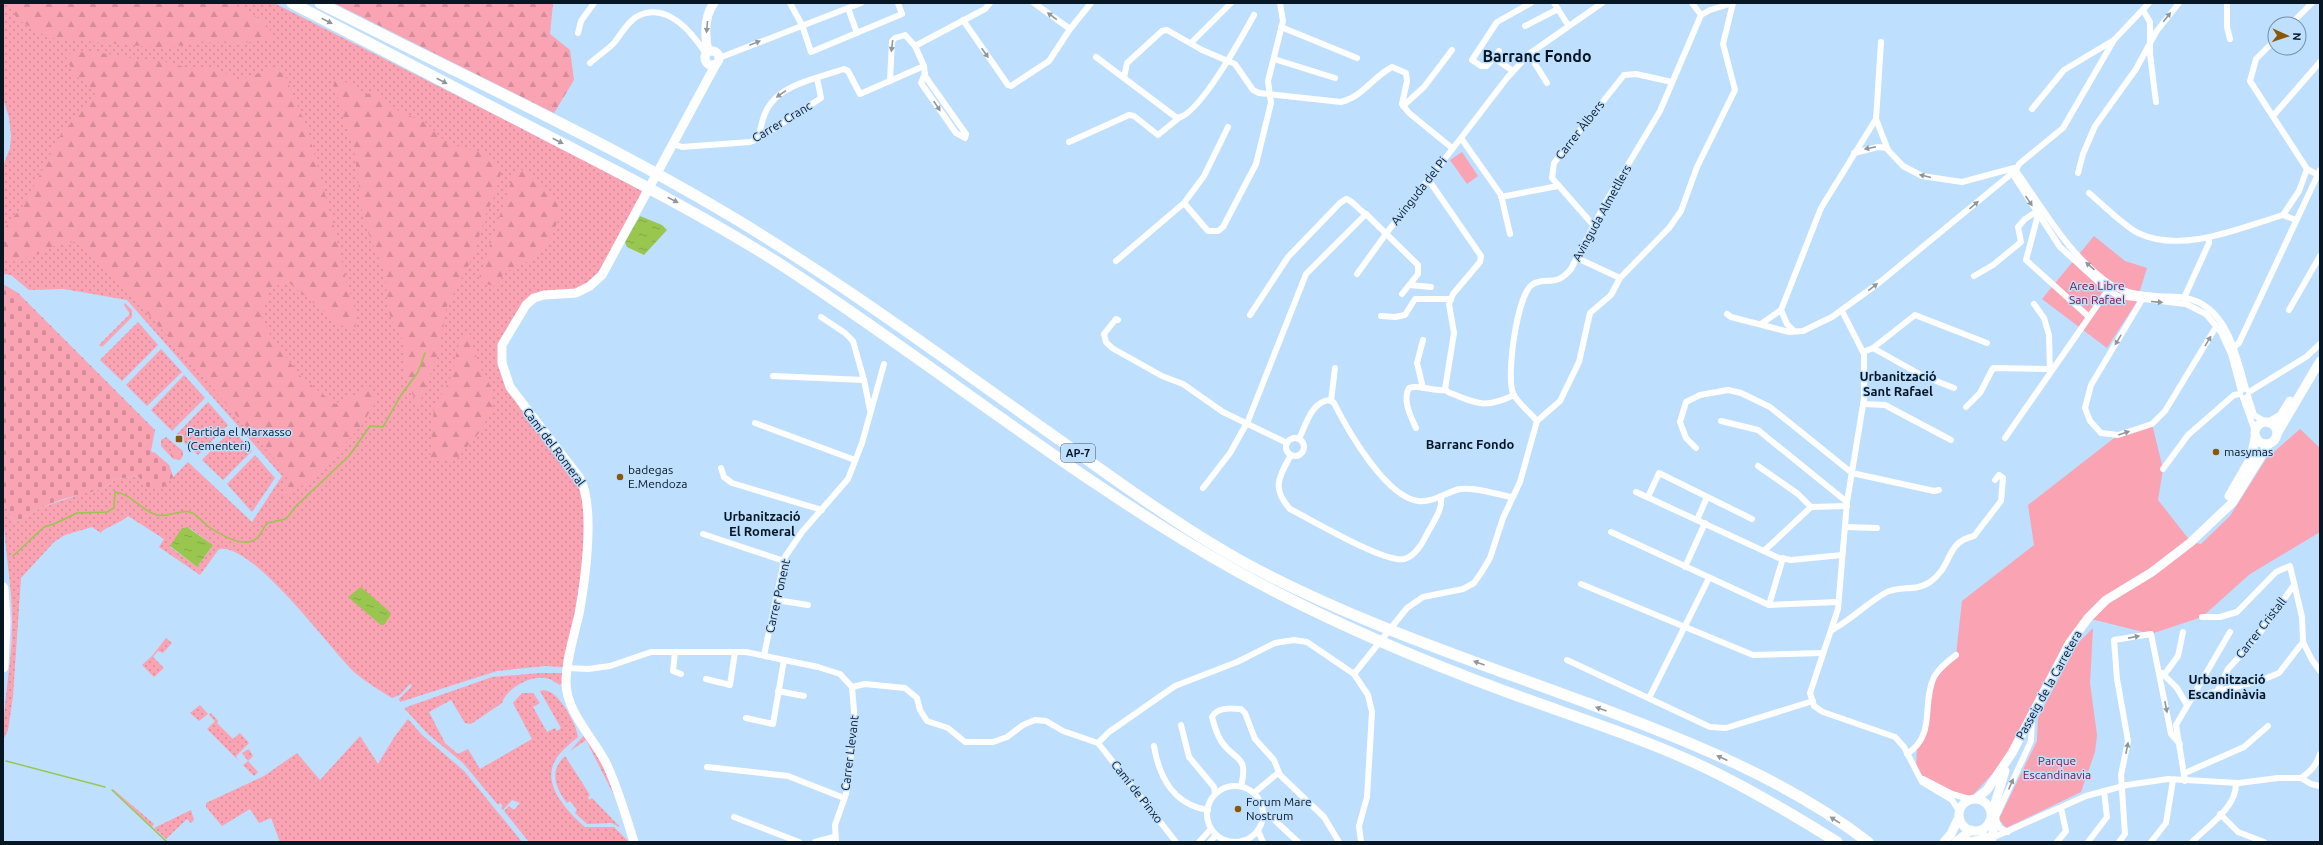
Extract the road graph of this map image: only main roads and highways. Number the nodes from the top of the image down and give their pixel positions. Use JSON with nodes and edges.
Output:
{"nodes":[{"id":1,"x":292,"y":3,"type":"edge"},
{"id":2,"x":320,"y":3,"type":"edge"},
{"id":3,"x":3,"y":588,"type":"edge"},
{"id":4,"x":3,"y":667,"type":"edge"},
{"id":5,"x":1837,"y":842,"type":"edge"},
{"id":6,"x":1868,"y":842,"type":"edge"}],
"edges":[{"from":1,"to":5,"type":"highway","number":"AP-7","one_way":true},
{"from":6,"to":2,"type":"highway","number":"AP-7","one_way":true},
{"from":3,"to":4,"type":"highway"}]}
